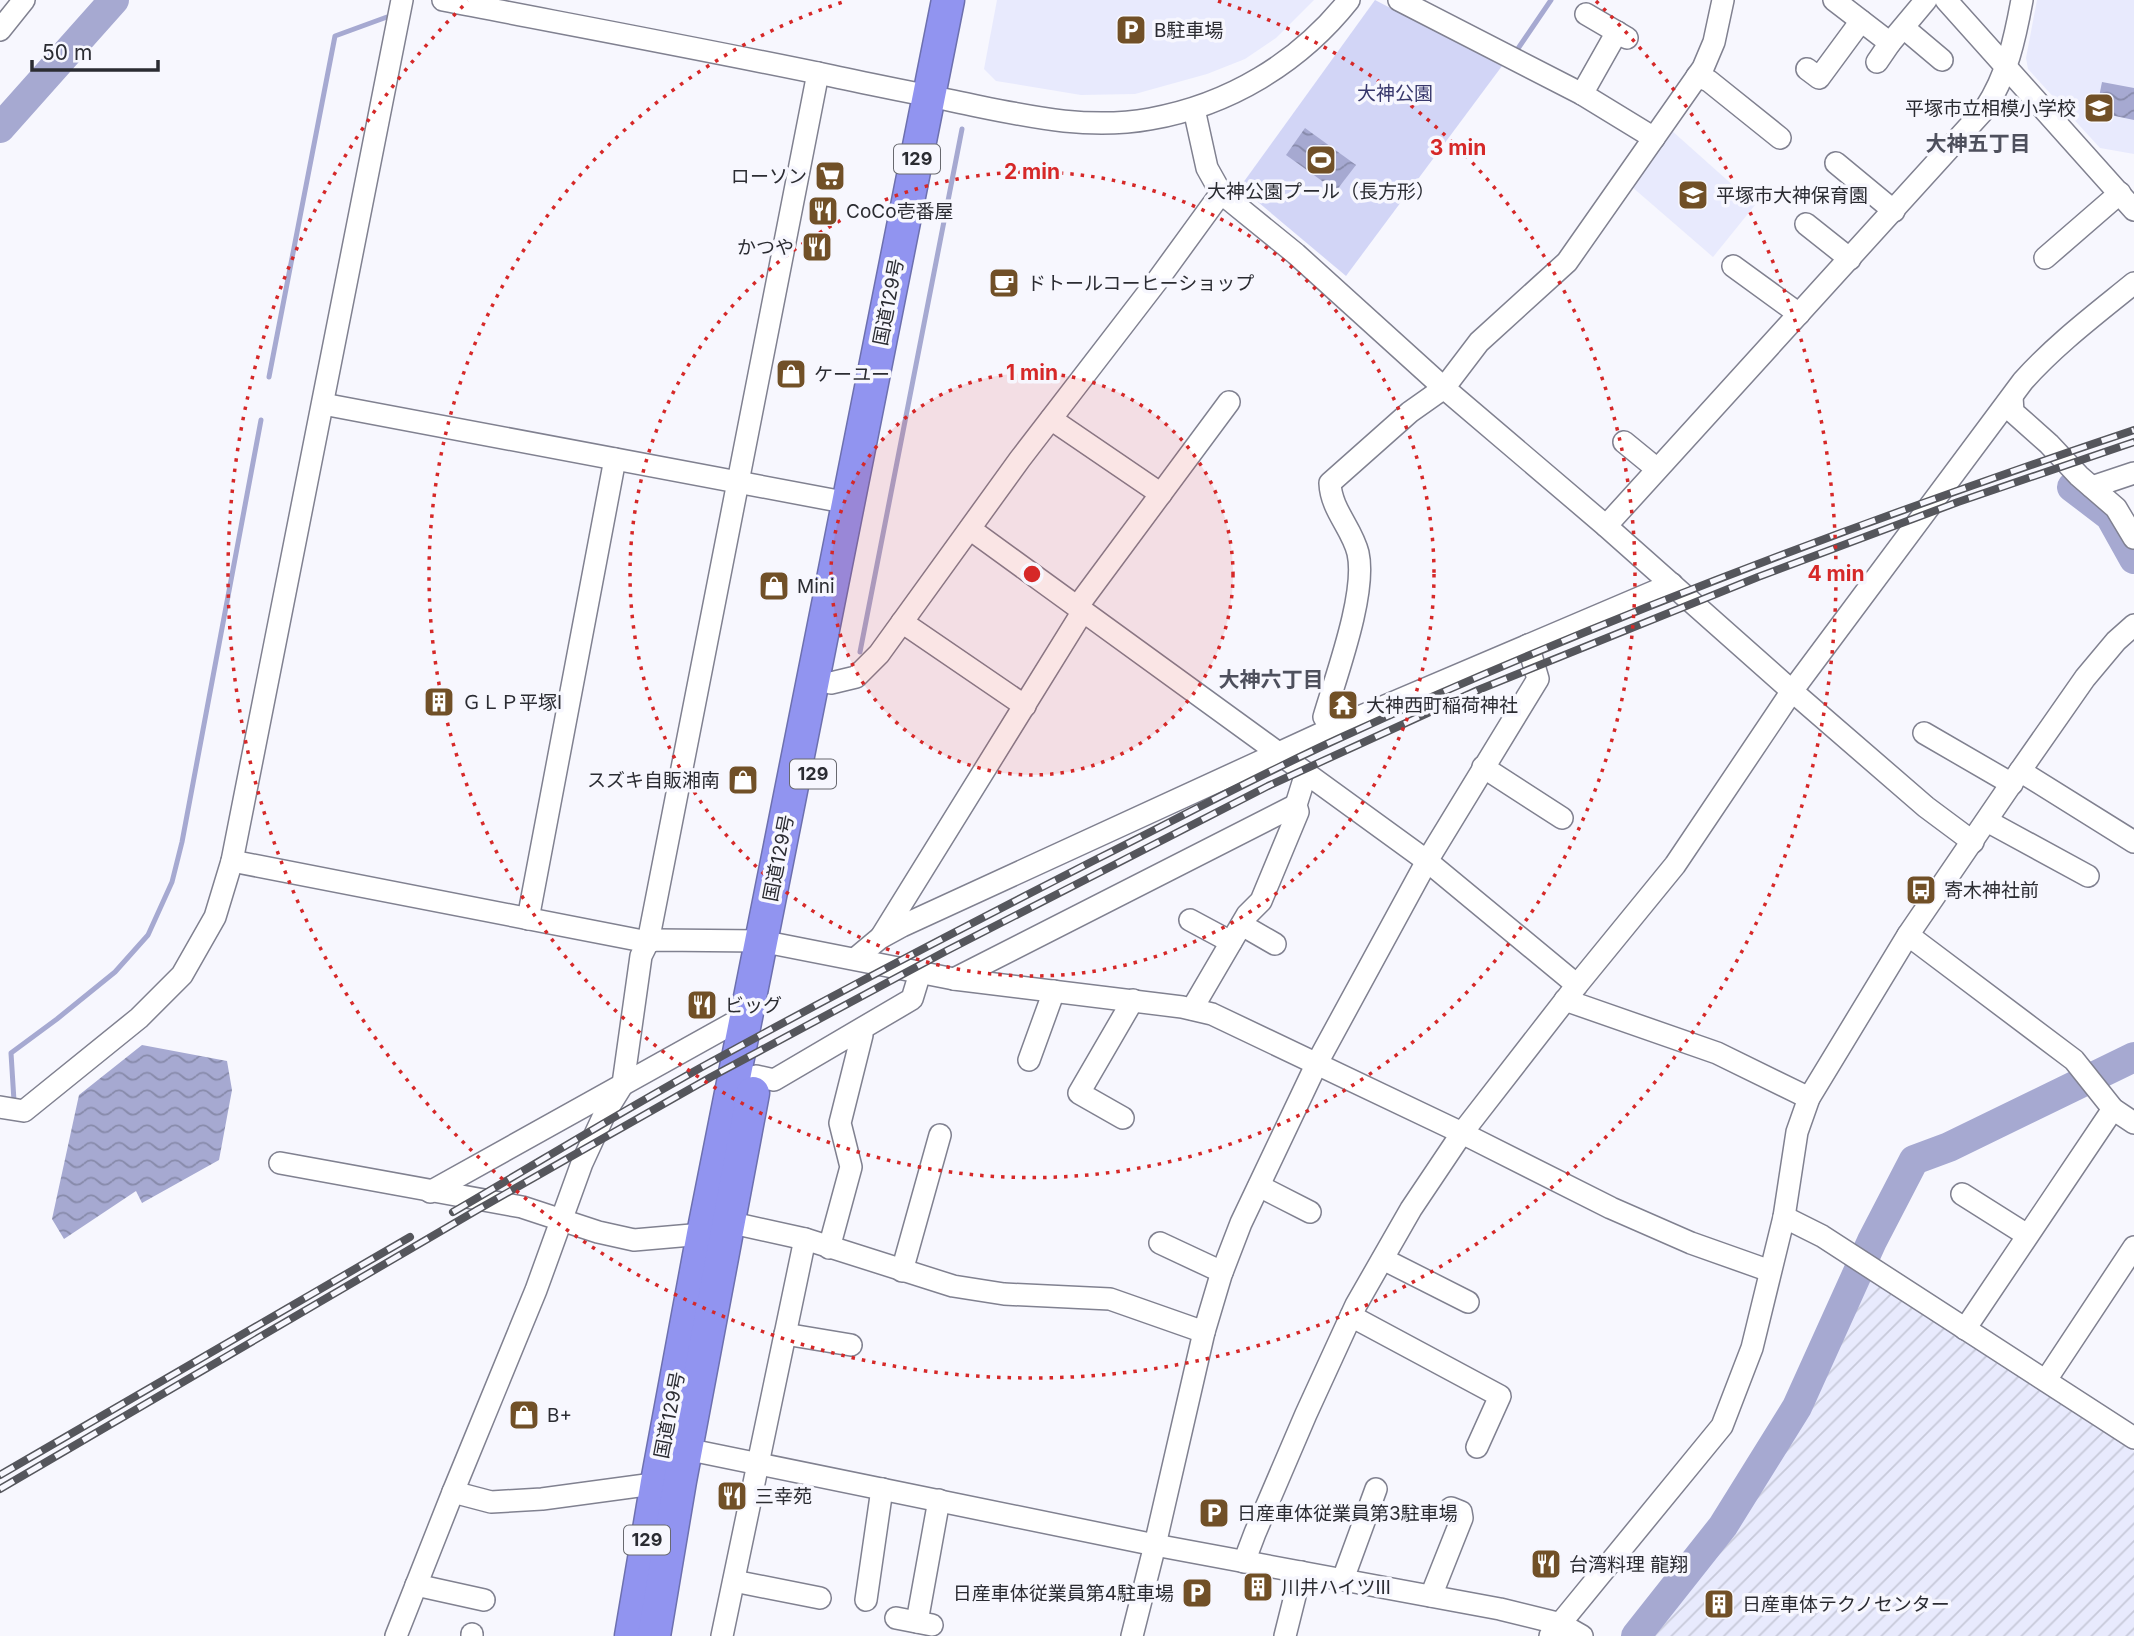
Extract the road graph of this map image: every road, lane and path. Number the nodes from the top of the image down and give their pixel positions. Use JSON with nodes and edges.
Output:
{"nodes":[{"id":1,"x":24,"y":0,"type":"edge"},
{"id":2,"x":402,"y":0,"type":"edge"},
{"id":3,"x":443,"y":0,"type":"edge"},
{"id":4,"x":948,"y":0,"type":"edge"},
{"id":5,"x":969,"y":0,"type":"edge"},
{"id":6,"x":1349,"y":0,"type":"edge"},
{"id":7,"x":1399,"y":0,"type":"edge"},
{"id":8,"x":1723,"y":0,"type":"edge"},
{"id":9,"x":1834,"y":0,"type":"edge"},
{"id":10,"x":1926,"y":0,"type":"edge"},
{"id":11,"x":1946,"y":0,"type":"edge"},
{"id":12,"x":2022,"y":0,"type":"edge"},
{"id":13,"x":1586,"y":14,"type":"dead end"},
{"id":14,"x":1860,"y":22,"type":"junction"},
{"id":15,"x":0,"y":30,"type":"edge"},
{"id":16,"x":1897,"y":35,"type":"junction"},
{"id":17,"x":1942,"y":60,"type":"dead end"},
{"id":18,"x":1877,"y":62,"type":"dead end"},
{"id":19,"x":2006,"y":68,"type":"junction"},
{"id":20,"x":1807,"y":69,"type":"dead end"},
{"id":21,"x":818,"y":73,"type":"junction"},
{"id":22,"x":1697,"y":75,"type":"junction"},
{"id":23,"x":1582,"y":94,"type":"junction"},
{"id":24,"x":939,"y":98,"type":"junction"},
{"id":25,"x":1194,"y":109,"type":"junction"},
{"id":26,"x":1774,"y":129,"type":"dead end"},
{"id":27,"x":1654,"y":138,"type":"junction"},
{"id":28,"x":1836,"y":163,"type":"dead end"},
{"id":29,"x":1221,"y":193,"type":"junction"},
{"id":30,"x":2127,"y":195,"type":"edge"},
{"id":31,"x":1894,"y":211,"type":"junction"},
{"id":32,"x":1806,"y":223,"type":"dead end"},
{"id":33,"x":2057,"y":255,"type":"dead end"},
{"id":34,"x":1850,"y":258,"type":"junction"},
{"id":35,"x":1733,"y":266,"type":"dead end"},
{"id":36,"x":2134,"y":283,"type":"edge"},
{"id":37,"x":1799,"y":314,"type":"junction"},
{"id":38,"x":1444,"y":388,"type":"junction"},
{"id":39,"x":2012,"y":397,"type":"junction"},
{"id":40,"x":1229,"y":402,"type":"dead end"},
{"id":41,"x":323,"y":404,"type":"junction"},
{"id":42,"x":1051,"y":419,"type":"junction"},
{"id":43,"x":1624,"y":442,"type":"dead end"},
{"id":44,"x":615,"y":459,"type":"junction"},
{"id":45,"x":1657,"y":469,"type":"junction"},
{"id":46,"x":2134,"y":473,"type":"edge"},
{"id":47,"x":738,"y":482,"type":"junction"},
{"id":48,"x":2092,"y":487,"type":"junction"},
{"id":49,"x":1161,"y":494,"type":"junction"},
{"id":50,"x":849,"y":503,"type":"junction"},
{"id":51,"x":1606,"y":526,"type":"junction"},
{"id":52,"x":970,"y":529,"type":"junction"},
{"id":53,"x":2134,"y":538,"type":"edge"},
{"id":54,"x":1672,"y":584,"type":"junction"},
{"id":55,"x":1080,"y":609,"type":"junction"},
{"id":56,"x":902,"y":622,"type":"junction"},
{"id":57,"x":2134,"y":625,"type":"edge"},
{"id":58,"x":1528,"y":645,"type":"junction"},
{"id":59,"x":831,"y":683,"type":"junction"},
{"id":60,"x":1792,"y":691,"type":"junction"},
{"id":61,"x":1025,"y":706,"type":"junction"},
{"id":62,"x":1331,"y":729,"type":"junction"},
{"id":63,"x":1924,"y":733,"type":"dead end"},
{"id":64,"x":1278,"y":753,"type":"junction"},
{"id":65,"x":1483,"y":767,"type":"junction"},
{"id":66,"x":1306,"y":773,"type":"junction"},
{"id":67,"x":2016,"y":778,"type":"junction"},
{"id":68,"x":1296,"y":805,"type":"junction"},
{"id":69,"x":1562,"y":818,"type":"dead end"},
{"id":70,"x":1987,"y":821,"type":"junction"},
{"id":71,"x":1973,"y":842,"type":"junction"},
{"id":72,"x":2134,"y":842,"type":"edge"},
{"id":73,"x":232,"y":861,"type":"junction"},
{"id":74,"x":1427,"y":861,"type":"junction"},
{"id":75,"x":2088,"y":876,"type":"dead end"},
{"id":76,"x":528,"y":919,"type":"junction"},
{"id":77,"x":1190,"y":920,"type":"dead end"},
{"id":78,"x":1236,"y":934,"type":"junction"},
{"id":79,"x":1908,"y":935,"type":"junction"},
{"id":80,"x":880,"y":939,"type":"junction"},
{"id":81,"x":648,"y":942,"type":"junction"},
{"id":82,"x":770,"y":943,"type":"junction"},
{"id":83,"x":1275,"y":944,"type":"dead end"},
{"id":84,"x":856,"y":958,"type":"junction"},
{"id":85,"x":920,"y":973,"type":"junction"},
{"id":86,"x":954,"y":979,"type":"junction"},
{"id":87,"x":1054,"y":991,"type":"junction"},
{"id":88,"x":1571,"y":992,"type":"junction"},
{"id":89,"x":1133,"y":1000,"type":"junction"},
{"id":90,"x":1202,"y":1011,"type":"junction"},
{"id":91,"x":746,"y":1016,"type":"junction"},
{"id":92,"x":860,"y":1030,"type":"junction"},
{"id":93,"x":1029,"y":1060,"type":"dead end"},
{"id":94,"x":1317,"y":1063,"type":"junction"},
{"id":95,"x":756,"y":1076,"type":"junction"},
{"id":96,"x":623,"y":1084,"type":"junction"},
{"id":97,"x":1809,"y":1098,"type":"junction"},
{"id":98,"x":6,"y":1108,"type":"edge"},
{"id":99,"x":2113,"y":1109,"type":"junction"},
{"id":100,"x":1111,"y":1118,"type":"dead end"},
{"id":101,"x":2134,"y":1124,"type":"edge"},
{"id":102,"x":1462,"y":1133,"type":"junction"},
{"id":103,"x":942,"y":1148,"type":"dead end"},
{"id":104,"x":280,"y":1163,"type":"dead end"},
{"id":105,"x":1259,"y":1186,"type":"junction"},
{"id":106,"x":430,"y":1192,"type":"junction"},
{"id":107,"x":1962,"y":1194,"type":"dead end"},
{"id":108,"x":1310,"y":1212,"type":"dead end"},
{"id":109,"x":1784,"y":1217,"type":"junction"},
{"id":110,"x":562,"y":1219,"type":"junction"},
{"id":111,"x":716,"y":1228,"type":"junction"},
{"id":112,"x":2027,"y":1235,"type":"junction"},
{"id":113,"x":805,"y":1239,"type":"junction"},
{"id":114,"x":1160,"y":1243,"type":"dead end"},
{"id":115,"x":2134,"y":1247,"type":"edge"},
{"id":116,"x":829,"y":1248,"type":"junction"},
{"id":117,"x":1383,"y":1259,"type":"junction"},
{"id":118,"x":902,"y":1271,"type":"junction"},
{"id":119,"x":1770,"y":1271,"type":"junction"},
{"id":120,"x":1222,"y":1272,"type":"junction"},
{"id":121,"x":1468,"y":1302,"type":"dead end"},
{"id":122,"x":1351,"y":1316,"type":"junction"},
{"id":123,"x":1965,"y":1329,"type":"junction"},
{"id":124,"x":1204,"y":1332,"type":"junction"},
{"id":125,"x":785,"y":1334,"type":"junction"},
{"id":126,"x":850,"y":1345,"type":"dead end"},
{"id":127,"x":2046,"y":1380,"type":"junction"},
{"id":128,"x":2134,"y":1438,"type":"edge"},
{"id":129,"x":1486,"y":1440,"type":"dead end"},
{"id":130,"x":675,"y":1447,"type":"junction"},
{"id":131,"x":759,"y":1463,"type":"junction"},
{"id":132,"x":668,"y":1482,"type":"junction"},
{"id":133,"x":882,"y":1489,"type":"junction"},
{"id":134,"x":1376,"y":1489,"type":"dead end"},
{"id":135,"x":453,"y":1492,"type":"junction"},
{"id":136,"x":939,"y":1500,"type":"junction"},
{"id":137,"x":1462,"y":1518,"type":"dead end"},
{"id":138,"x":1155,"y":1545,"type":"junction"},
{"id":139,"x":1244,"y":1562,"type":"junction"},
{"id":140,"x":1301,"y":1572,"type":"junction"},
{"id":141,"x":1343,"y":1579,"type":"junction"},
{"id":142,"x":734,"y":1581,"type":"junction"},
{"id":143,"x":416,"y":1585,"type":"junction"},
{"id":144,"x":1431,"y":1596,"type":"junction"},
{"id":145,"x":820,"y":1598,"type":"dead end"},
{"id":146,"x":484,"y":1600,"type":"dead end"},
{"id":147,"x":866,"y":1600,"type":"dead end"},
{"id":148,"x":915,"y":1621,"type":"dead end"},
{"id":149,"x":1555,"y":1630,"type":"edge"},
{"id":150,"x":397,"y":1636,"type":"edge"},
{"id":151,"x":631,"y":1636,"type":"edge"},
{"id":152,"x":654,"y":1636,"type":"edge"},
{"id":153,"x":722,"y":1636,"type":"edge"},
{"id":154,"x":1132,"y":1636,"type":"edge"},
{"id":155,"x":1285,"y":1636,"type":"edge"},
{"id":156,"x":1581,"y":1636,"type":"edge"}],
"edges":[{"from":1,"to":15,"type":"street"},
{"from":2,"to":41,"type":"street"},
{"from":3,"to":21,"type":"street"},
{"from":4,"to":24,"type":"highway","name":"国道129号","number":"129"},
{"from":5,"to":24,"type":"highway","name":"国道129号","number":"129"},
{"from":6,"to":25,"type":"street"},
{"from":7,"to":23,"type":"street"},
{"from":8,"to":22,"type":"street"},
{"from":9,"to":14,"type":"street"},
{"from":10,"to":16,"type":"street"},
{"from":11,"to":19,"type":"street"},
{"from":12,"to":19,"type":"street"},
{"from":13,"to":23,"type":"street"},
{"from":14,"to":16,"type":"street"},
{"from":14,"to":20,"type":"street"},
{"from":16,"to":17,"type":"street"},
{"from":16,"to":18,"type":"street"},
{"from":19,"to":30,"type":"street"},
{"from":19,"to":31,"type":"street"},
{"from":21,"to":24,"type":"street"},
{"from":21,"to":47,"type":"street"},
{"from":22,"to":26,"type":"street"},
{"from":22,"to":27,"type":"street"},
{"from":23,"to":27,"type":"street"},
{"from":24,"to":25,"type":"street"},
{"from":24,"to":50,"type":"highway","name":"国道129号","number":"129"},
{"from":24,"to":59,"type":"highway","name":"国道129号","number":"129"},
{"from":25,"to":29,"type":"street"},
{"from":27,"to":38,"type":"street"},
{"from":28,"to":31,"type":"street"},
{"from":29,"to":38,"type":"street"},
{"from":29,"to":42,"type":"street"},
{"from":30,"to":33,"type":"street"},
{"from":31,"to":34,"type":"street"},
{"from":32,"to":34,"type":"street"},
{"from":34,"to":37,"type":"street"},
{"from":35,"to":37,"type":"street"},
{"from":36,"to":39,"type":"street"},
{"from":37,"to":45,"type":"street"},
{"from":38,"to":51,"type":"street"},
{"from":38,"to":62,"type":"street"},
{"from":39,"to":48,"type":"street"},
{"from":39,"to":60,"type":"street"},
{"from":40,"to":49,"type":"street"},
{"from":41,"to":44,"type":"street"},
{"from":41,"to":73,"type":"street"},
{"from":42,"to":49,"type":"street"},
{"from":42,"to":52,"type":"street"},
{"from":43,"to":45,"type":"street"},
{"from":44,"to":47,"type":"street"},
{"from":44,"to":76,"type":"street"},
{"from":45,"to":51,"type":"street"},
{"from":46,"to":48,"type":"street"},
{"from":47,"to":50,"type":"street"},
{"from":47,"to":81,"type":"street"},
{"from":48,"to":53,"type":"street"},
{"from":49,"to":55,"type":"street"},
{"from":50,"to":82,"type":"highway","name":"国道129号","number":"129"},
{"from":51,"to":54,"type":"street"},
{"from":52,"to":55,"type":"street"},
{"from":52,"to":56,"type":"street"},
{"from":54,"to":58,"type":"street"},
{"from":54,"to":60,"type":"street"},
{"from":55,"to":61,"type":"street"},
{"from":55,"to":64,"type":"street"},
{"from":56,"to":59,"type":"street"},
{"from":56,"to":61,"type":"street"},
{"from":57,"to":67,"type":"street"},
{"from":58,"to":62,"type":"street"},
{"from":58,"to":65,"type":"street"},
{"from":59,"to":82,"type":"highway","name":"国道129号","number":"129"},
{"from":60,"to":71,"type":"street"},
{"from":60,"to":88,"type":"street"},
{"from":61,"to":80,"type":"street"},
{"from":62,"to":64,"type":"street"},
{"from":63,"to":67,"type":"street"},
{"from":64,"to":66,"type":"street"},
{"from":64,"to":80,"type":"street"},
{"from":65,"to":69,"type":"street"},
{"from":65,"to":74,"type":"street"},
{"from":66,"to":68,"type":"street"},
{"from":66,"to":74,"type":"street"},
{"from":67,"to":70,"type":"street"},
{"from":67,"to":72,"type":"street"},
{"from":68,"to":78,"type":"street"},
{"from":68,"to":86,"type":"street"},
{"from":70,"to":71,"type":"street"},
{"from":70,"to":75,"type":"street"},
{"from":71,"to":79,"type":"street"},
{"from":73,"to":76,"type":"street"},
{"from":73,"to":98,"type":"street"},
{"from":74,"to":88,"type":"street"},
{"from":74,"to":94,"type":"street"},
{"from":76,"to":81,"type":"street"},
{"from":77,"to":78,"type":"street"},
{"from":78,"to":83,"type":"street"},
{"from":78,"to":90,"type":"street"},
{"from":79,"to":97,"type":"street"},
{"from":79,"to":99,"type":"street"},
{"from":80,"to":84,"type":"street"},
{"from":81,"to":82,"type":"street"},
{"from":81,"to":96,"type":"street"},
{"from":82,"to":84,"type":"street"},
{"from":82,"to":91,"type":"highway","name":"国道129号","number":"129"},
{"from":82,"to":95,"type":"highway","name":"国道129号","number":"129"},
{"from":84,"to":85,"type":"street"},
{"from":85,"to":86,"type":"street"},
{"from":85,"to":92,"type":"street"},
{"from":86,"to":87,"type":"street"},
{"from":87,"to":89,"type":"street"},
{"from":87,"to":93,"type":"street"},
{"from":88,"to":97,"type":"street"},
{"from":88,"to":102,"type":"street"},
{"from":89,"to":90,"type":"street"},
{"from":89,"to":100,"type":"street"},
{"from":90,"to":94,"type":"street"},
{"from":91,"to":96,"type":"street"},
{"from":91,"to":111,"type":"highway","name":"国道129号","number":"129"},
{"from":92,"to":95,"type":"street"},
{"from":92,"to":116,"type":"street"},
{"from":94,"to":102,"type":"street"},
{"from":94,"to":105,"type":"street"},
{"from":95,"to":111,"type":"highway","name":"国道129号","number":"129"},
{"from":96,"to":106,"type":"street"},
{"from":96,"to":110,"type":"street"},
{"from":97,"to":109,"type":"street"},
{"from":99,"to":101,"type":"street"},
{"from":99,"to":112,"type":"street"},
{"from":102,"to":117,"type":"street"},
{"from":102,"to":119,"type":"street"},
{"from":103,"to":118,"type":"street"},
{"from":104,"to":106,"type":"street"},
{"from":105,"to":108,"type":"street"},
{"from":105,"to":120,"type":"street"},
{"from":106,"to":110,"type":"street"},
{"from":107,"to":112,"type":"street"},
{"from":109,"to":119,"type":"street"},
{"from":109,"to":123,"type":"street"},
{"from":110,"to":111,"type":"street"},
{"from":110,"to":135,"type":"street"},
{"from":111,"to":113,"type":"street"},
{"from":111,"to":130,"type":"highway","name":"国道129号","number":"129"},
{"from":112,"to":123,"type":"street"},
{"from":113,"to":116,"type":"street"},
{"from":113,"to":125,"type":"street"},
{"from":114,"to":120,"type":"street"},
{"from":115,"to":127,"type":"street"},
{"from":116,"to":118,"type":"street"},
{"from":117,"to":121,"type":"street"},
{"from":117,"to":122,"type":"street"},
{"from":118,"to":124,"type":"street"},
{"from":119,"to":149,"type":"street"},
{"from":120,"to":124,"type":"street"},
{"from":122,"to":129,"type":"street"},
{"from":122,"to":139,"type":"street"},
{"from":123,"to":127,"type":"street"},
{"from":124,"to":138,"type":"street"},
{"from":125,"to":126,"type":"street"},
{"from":125,"to":131,"type":"street"},
{"from":127,"to":128,"type":"street"},
{"from":130,"to":131,"type":"street"},
{"from":130,"to":132,"type":"highway","name":"国道129号","number":"129"},
{"from":131,"to":133,"type":"street"},
{"from":131,"to":142,"type":"street"},
{"from":132,"to":135,"type":"street"},
{"from":132,"to":151,"type":"highway","name":"国道129号","number":"129"},
{"from":132,"to":152,"type":"highway","name":"国道129号","number":"129"},
{"from":133,"to":136,"type":"street"},
{"from":133,"to":147,"type":"street"},
{"from":134,"to":141,"type":"street"},
{"from":135,"to":143,"type":"street"},
{"from":136,"to":138,"type":"street"},
{"from":136,"to":148,"type":"street"},
{"from":137,"to":144,"type":"street"},
{"from":138,"to":139,"type":"street"},
{"from":138,"to":154,"type":"street"},
{"from":139,"to":140,"type":"street"},
{"from":140,"to":141,"type":"street"},
{"from":140,"to":155,"type":"street"},
{"from":141,"to":144,"type":"street"},
{"from":142,"to":145,"type":"street"},
{"from":142,"to":153,"type":"street"},
{"from":143,"to":146,"type":"street"},
{"from":143,"to":150,"type":"street"},
{"from":144,"to":149,"type":"street"},
{"from":149,"to":156,"type":"street"}]}
